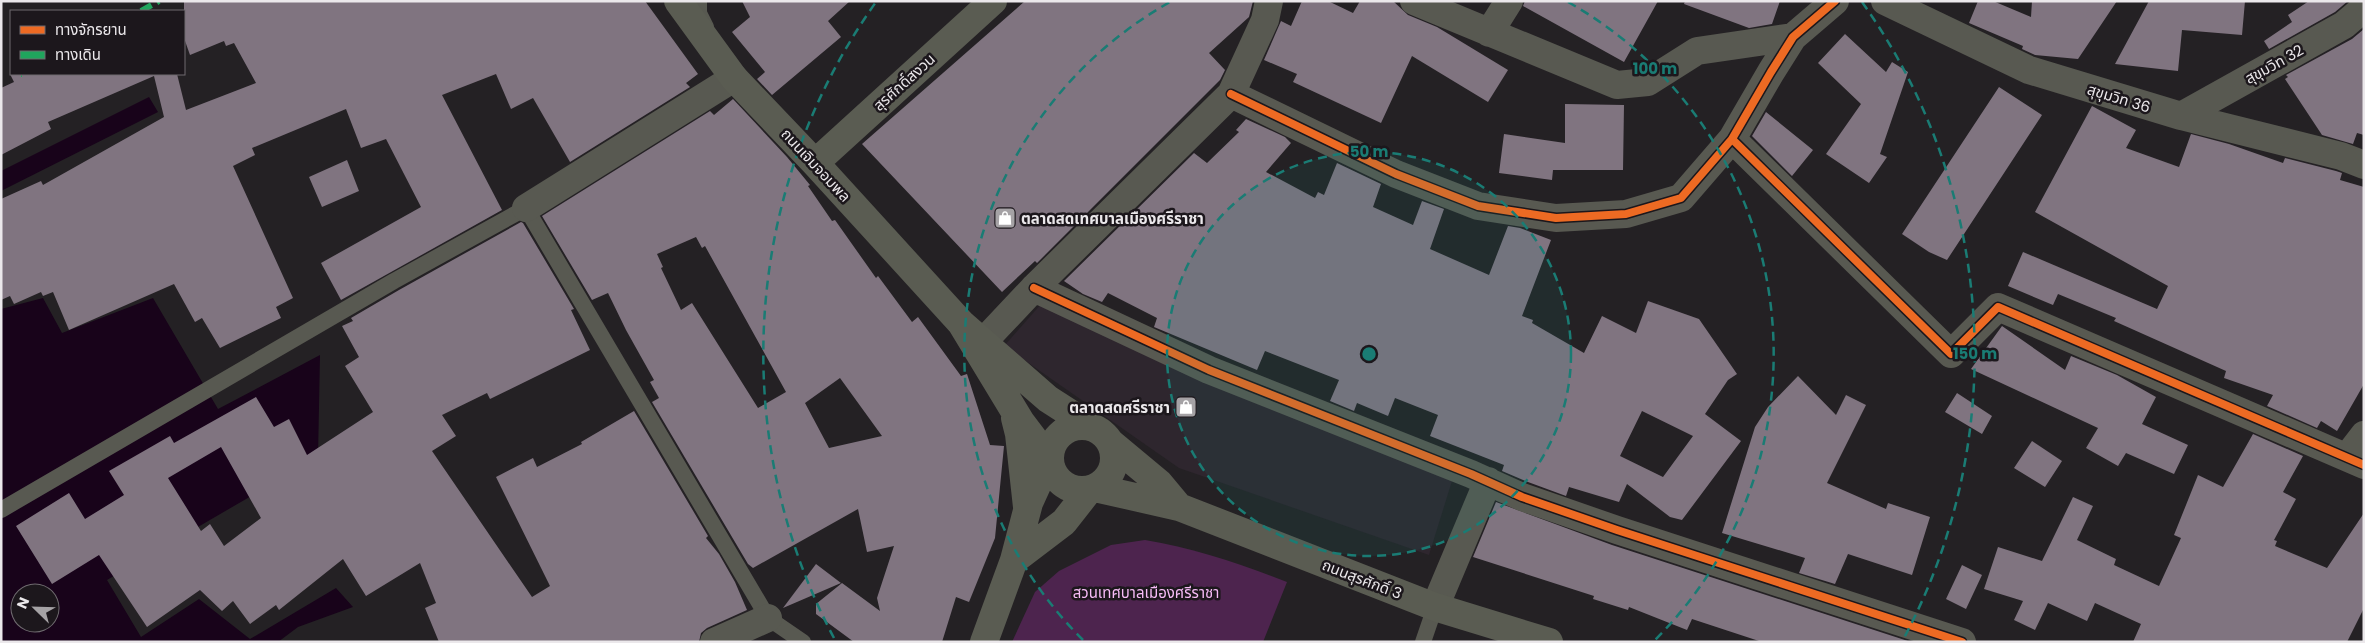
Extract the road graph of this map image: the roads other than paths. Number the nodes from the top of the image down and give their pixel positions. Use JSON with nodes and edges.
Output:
{"nodes":[{"id":1,"x":678,"y":1,"type":"edge"},
{"id":2,"x":699,"y":1,"type":"edge"},
{"id":3,"x":993,"y":1,"type":"edge"},
{"id":4,"x":1269,"y":1,"type":"edge"},
{"id":5,"x":1414,"y":1,"type":"edge"},
{"id":6,"x":1509,"y":1,"type":"edge"},
{"id":7,"x":1835,"y":1,"type":"edge"},
{"id":8,"x":1885,"y":1,"type":"edge"},
{"id":9,"x":2364,"y":8,"type":"edge"},
{"id":10,"x":1489,"y":33,"type":"junction"},
{"id":11,"x":1794,"y":37,"type":"junction"},
{"id":12,"x":734,"y":78,"type":"junction"},
{"id":13,"x":1231,"y":94,"type":"junction"},
{"id":14,"x":2181,"y":116,"type":"junction"},
{"id":15,"x":1732,"y":139,"type":"junction"},
{"id":16,"x":815,"y":163,"type":"junction"},
{"id":17,"x":2364,"y":165,"type":"edge"},
{"id":18,"x":526,"y":208,"type":"junction"},
{"id":19,"x":1034,"y":288,"type":"junction"},
{"id":20,"x":961,"y":323,"type":"junction"},
{"id":21,"x":983,"y":342,"type":"junction"},
{"id":22,"x":1012,"y":408,"type":"junction"},
{"id":23,"x":1090,"y":426,"type":"junction"},
{"id":24,"x":2364,"y":435,"type":"edge"},
{"id":25,"x":1111,"y":443,"type":"junction"},
{"id":26,"x":1050,"y":459,"type":"junction"},
{"id":27,"x":2355,"y":461,"type":"edge"},
{"id":28,"x":1488,"y":482,"type":"junction"},
{"id":29,"x":1092,"y":489,"type":"junction"},
{"id":30,"x":1179,"y":506,"type":"junction"},
{"id":31,"x":1028,"y":508,"type":"junction"},
{"id":32,"x":1,"y":510,"type":"edge"},
{"id":33,"x":1014,"y":560,"type":"junction"},
{"id":34,"x":1434,"y":607,"type":"junction"},
{"id":35,"x":768,"y":618,"type":"junction"},
{"id":36,"x":714,"y":642,"type":"edge"},
{"id":37,"x":803,"y":642,"type":"edge"},
{"id":38,"x":984,"y":642,"type":"edge"},
{"id":39,"x":1423,"y":642,"type":"edge"},
{"id":40,"x":1548,"y":642,"type":"edge"},
{"id":41,"x":1962,"y":642,"type":"edge"}],
"edges":[{"from":1,"to":12,"type":"main road","name":"ถนนเจิมจอมพล"},
{"from":2,"to":12,"type":"lane"},
{"from":3,"to":16,"type":"main road","name":"สุรศักดิ์สงวน"},
{"from":4,"to":13,"type":"street"},
{"from":5,"to":10,"type":"street"},
{"from":6,"to":10,"type":"street"},
{"from":7,"to":11,"type":"street"},
{"from":8,"to":14,"type":"street","name":"สุขุมวิท 36"},
{"from":9,"to":14,"type":"street","name":"สุขุมวิท 32"},
{"from":10,"to":11,"type":"street"},
{"from":11,"to":15,"type":"street"},
{"from":12,"to":16,"type":"main road","name":"ถนนเจิมจอมพล"},
{"from":12,"to":18,"type":"street"},
{"from":13,"to":15,"type":"street"},
{"from":13,"to":19,"type":"street"},
{"from":14,"to":17,"type":"street","name":"สุขุมวิท 36"},
{"from":15,"to":27,"type":"street"},
{"from":16,"to":20,"type":"main road","name":"ถนนเจิมจอมพล"},
{"from":18,"to":32,"type":"lane"},
{"from":18,"to":35,"type":"lane"},
{"from":19,"to":21,"type":"street"},
{"from":19,"to":28,"type":"street"},
{"from":20,"to":21,"type":"main road","name":"ถนนเจิมจอมพล"},
{"from":20,"to":22,"type":"main road","name":"ถนนเจิมจอมพล"},
{"from":21,"to":23,"type":"main road","name":"ถนนเจิมจอมพล"},
{"from":22,"to":26,"type":"main road","name":"ถนนเจิมจอมพล"},
{"from":22,"to":31,"type":"main road"},
{"from":23,"to":25,"type":"main road"},
{"from":23,"to":26,"type":"main road"},
{"from":24,"to":27,"type":"street"},
{"from":25,"to":29,"type":"main road"},
{"from":25,"to":30,"type":"main road","name":"ถนนสุรศักดิ์ 3"},
{"from":26,"to":29,"type":"main road"},
{"from":26,"to":31,"type":"main road"},
{"from":28,"to":34,"type":"street"},
{"from":28,"to":41,"type":"street"},
{"from":29,"to":30,"type":"main road","name":"ถนนสุรศักดิ์ 3"},
{"from":29,"to":33,"type":"main road"},
{"from":30,"to":34,"type":"main road","name":"ถนนสุรศักดิ์ 3"},
{"from":31,"to":33,"type":"main road"},
{"from":33,"to":38,"type":"main road"},
{"from":34,"to":39,"type":"lane"},
{"from":34,"to":40,"type":"main road","name":"ถนนสุรศักดิ์ 3"},
{"from":35,"to":36,"type":"street"},
{"from":35,"to":37,"type":"lane"}]}
